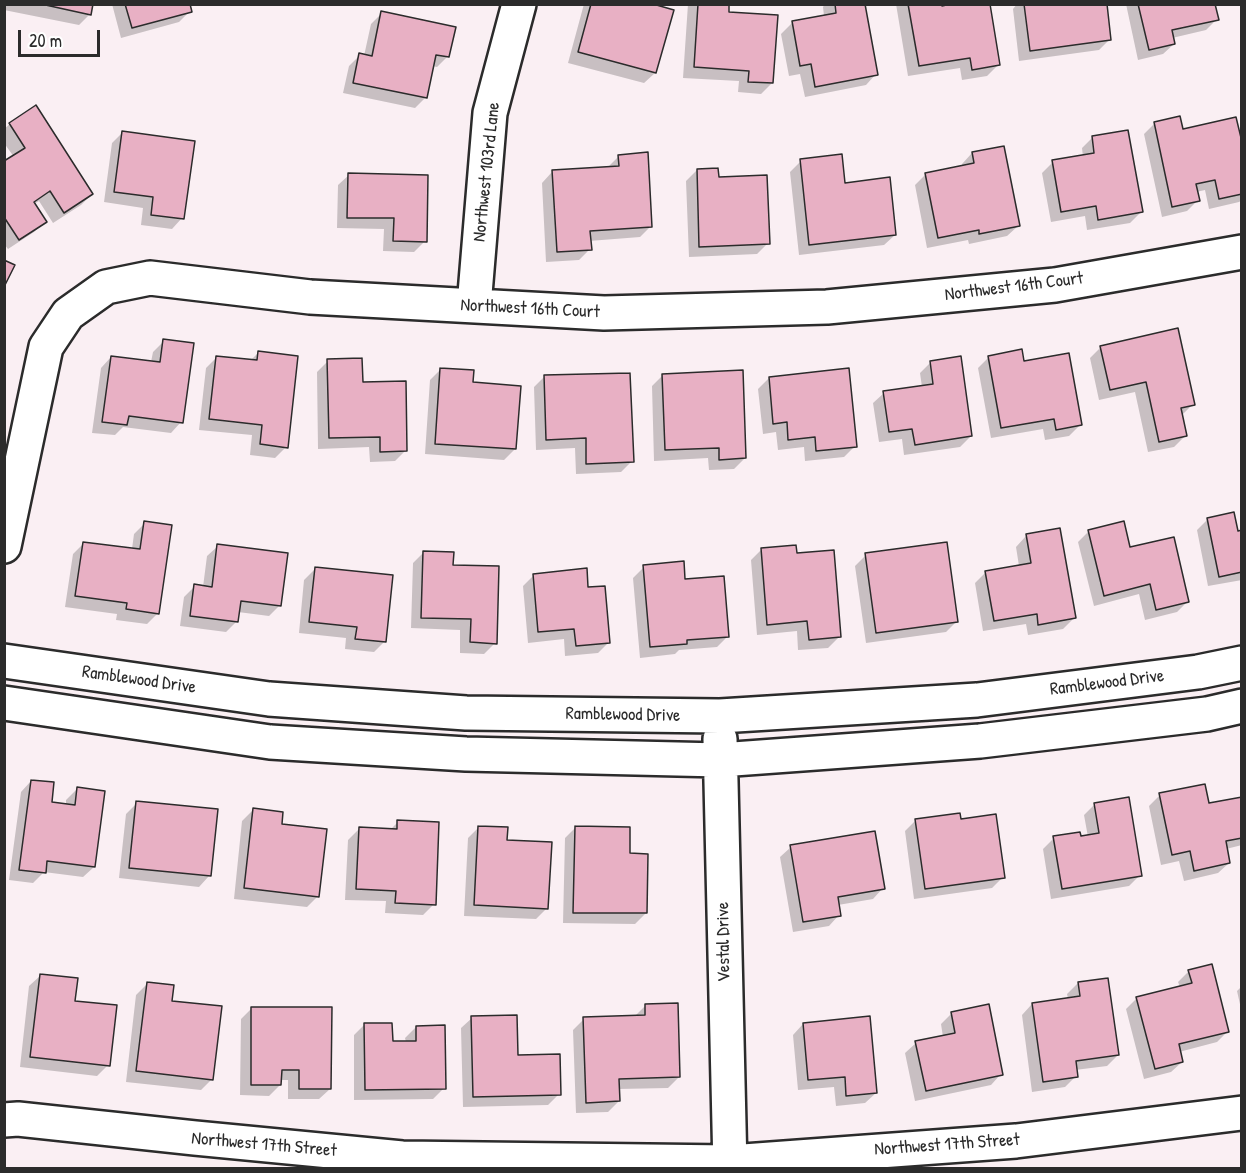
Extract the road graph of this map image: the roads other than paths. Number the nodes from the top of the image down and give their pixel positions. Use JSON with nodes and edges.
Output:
{"nodes":[{"id":1,"x":519,"y":4,"type":"edge"},
{"id":2,"x":1242,"y":252,"type":"edge"},
{"id":3,"x":474,"y":306,"type":"junction"},
{"id":4,"x":4,"y":546,"type":"edge"},
{"id":5,"x":4,"y":661,"type":"edge"},
{"id":6,"x":1242,"y":663,"type":"edge"},
{"id":7,"x":4,"y":703,"type":"edge"},
{"id":8,"x":1242,"y":706,"type":"edge"},
{"id":9,"x":720,"y":716,"type":"junction"},
{"id":10,"x":720,"y":760,"type":"junction"},
{"id":11,"x":1242,"y":1113,"type":"edge"},
{"id":12,"x":4,"y":1120,"type":"edge"},
{"id":13,"x":730,"y":1165,"type":"edge"}],
"edges":[{"from":1,"to":3,"type":"street","name":"Northwest 103rd Lane"},
{"from":2,"to":3,"type":"street","name":"Northwest 16th Court"},
{"from":3,"to":4,"type":"street","name":"Northwest 16th Court"},
{"from":5,"to":9,"type":"street","name":"Ramblewood Drive"},
{"from":6,"to":9,"type":"street","name":"Ramblewood Drive"},
{"from":7,"to":10,"type":"street"},
{"from":8,"to":10,"type":"street"},
{"from":9,"to":10,"type":"street","name":"Vestal Drive"},
{"from":10,"to":13,"type":"street","name":"Vestal Drive"},
{"from":11,"to":13,"type":"street","name":"Northwest 17th Street"},
{"from":12,"to":13,"type":"street","name":"Northwest 17th Street"}]}
